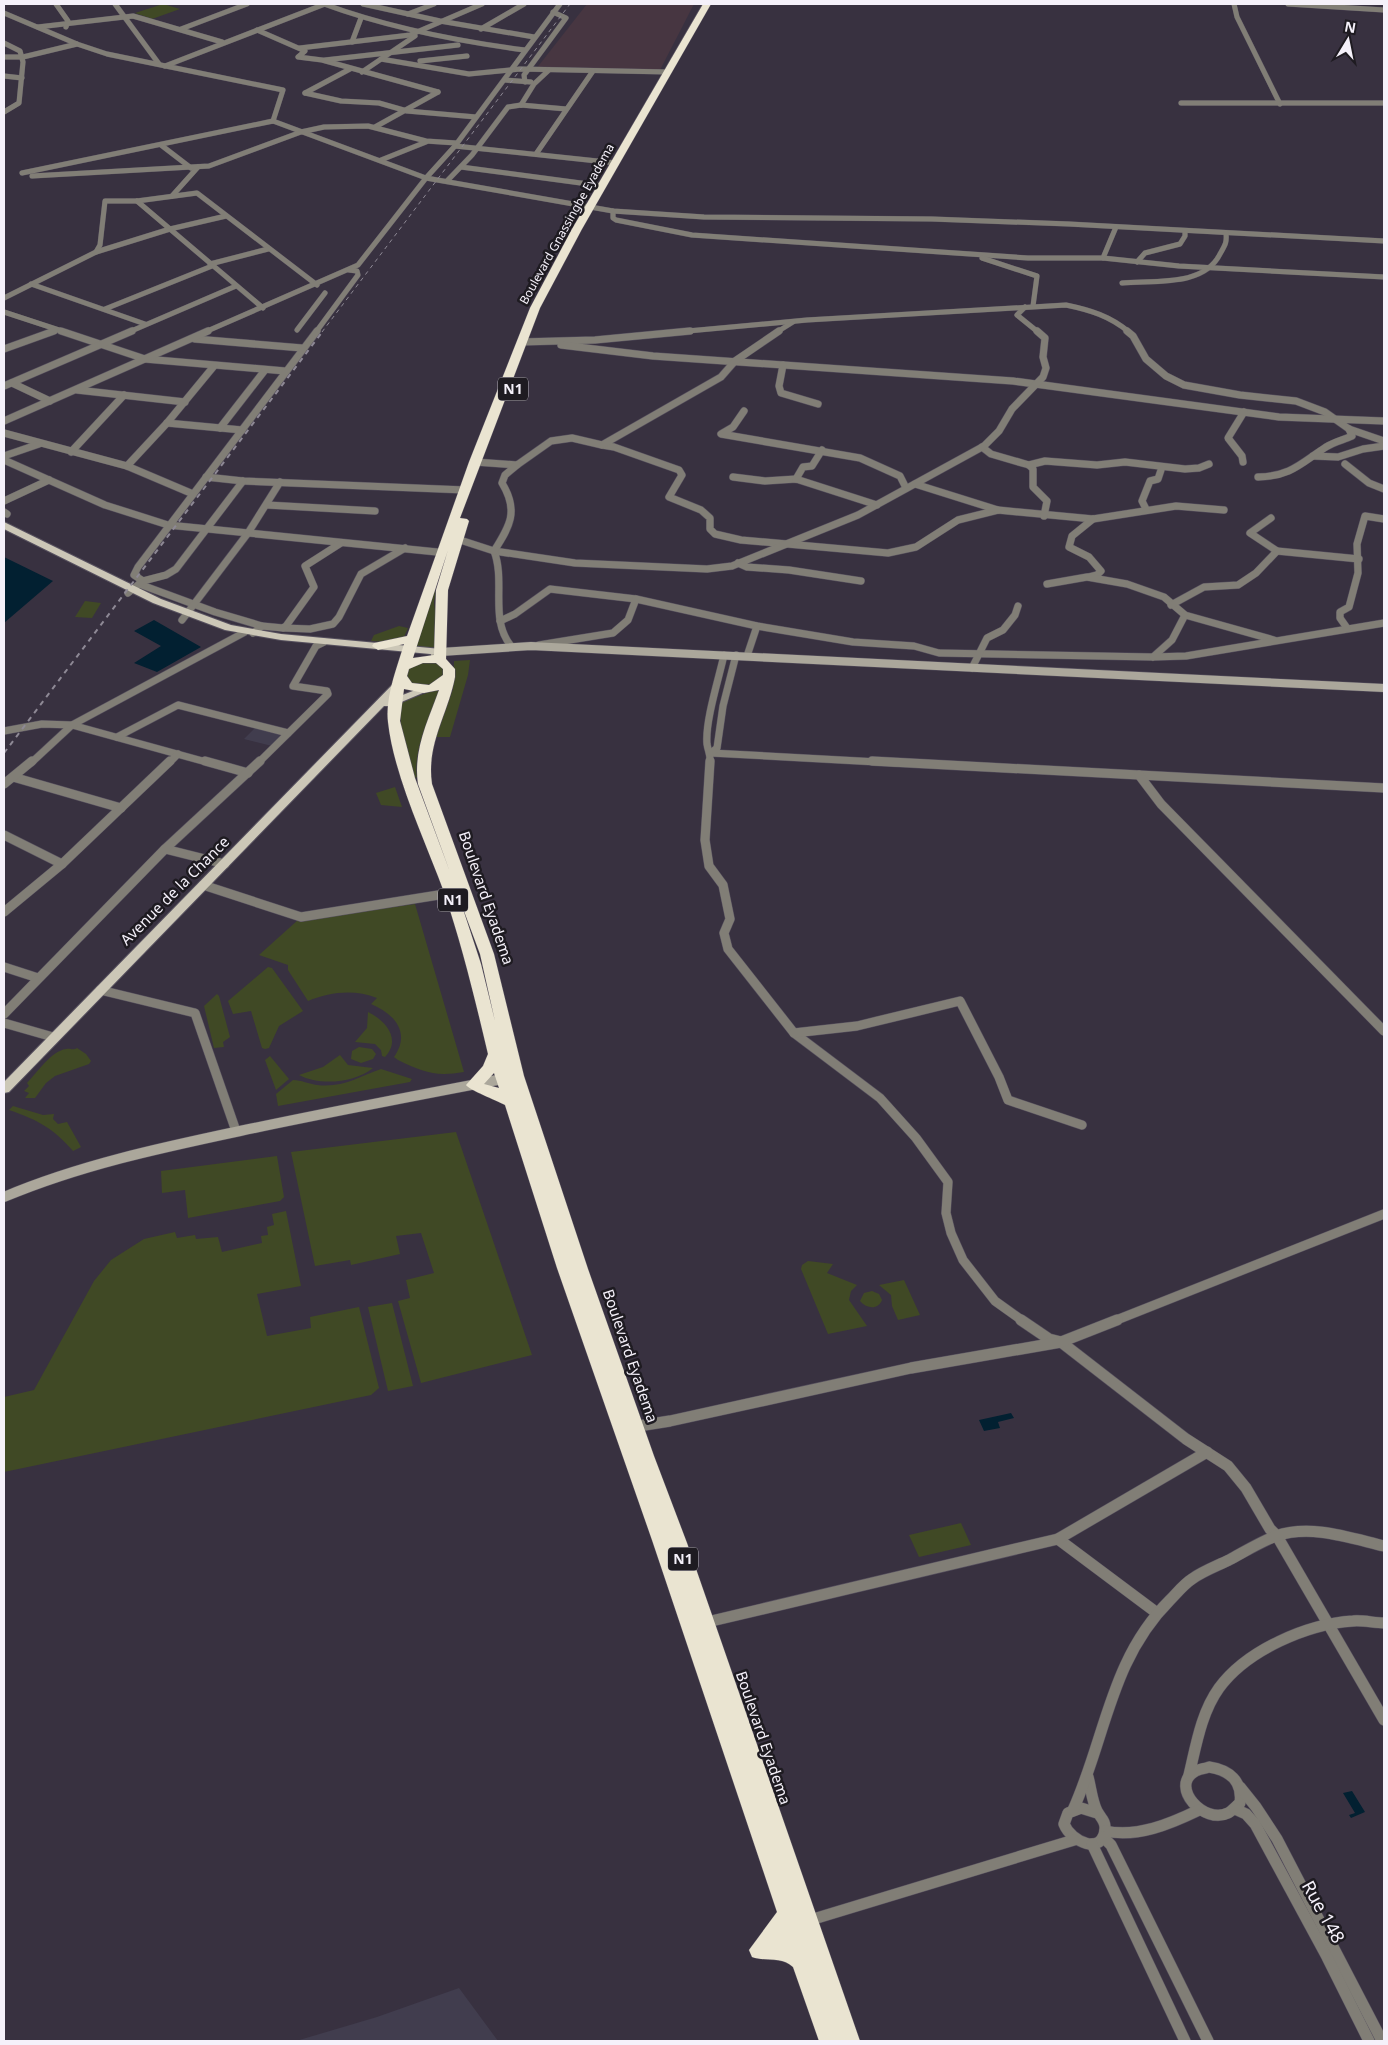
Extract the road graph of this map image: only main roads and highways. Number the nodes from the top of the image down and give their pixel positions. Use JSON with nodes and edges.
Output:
{"nodes":[{"id":1,"x":707,"y":4,"type":"edge"},
{"id":2,"x":713,"y":4,"type":"edge"},
{"id":3,"x":594,"y":207,"type":"junction"},
{"id":4,"x":479,"y":462,"type":"junction"},
{"id":5,"x":4,"y":526,"type":"edge"},
{"id":6,"x":4,"y":532,"type":"edge"},
{"id":7,"x":447,"y":554,"type":"junction"},
{"id":8,"x":136,"y":587,"type":"junction"},
{"id":9,"x":245,"y":634,"type":"junction"},
{"id":10,"x":320,"y":644,"type":"junction"},
{"id":11,"x":378,"y":646,"type":"joint"},
{"id":12,"x":480,"y":652,"type":"junction"},
{"id":13,"x":438,"y":657,"type":"junction"},
{"id":14,"x":724,"y":658,"type":"junction"},
{"id":15,"x":735,"y":659,"type":"junction"},
{"id":16,"x":405,"y":662,"type":"junction"},
{"id":17,"x":1136,"y":676,"type":"junction"},
{"id":18,"x":448,"y":677,"type":"junction"},
{"id":19,"x":1384,"y":688,"type":"edge"},
{"id":20,"x":427,"y":690,"type":"junction"},
{"id":21,"x":395,"y":700,"type":"junction"},
{"id":22,"x":369,"y":717,"type":"junction"},
{"id":23,"x":496,"y":1054,"type":"junction"},
{"id":24,"x":511,"y":1085,"type":"junction"},
{"id":25,"x":474,"y":1087,"type":"junction"},
{"id":26,"x":4,"y":1089,"type":"edge"},
{"id":27,"x":4,"y":1197,"type":"edge"},
{"id":28,"x":797,"y":1921,"type":"junction"},
{"id":29,"x":802,"y":1961,"type":"junction"},
{"id":30,"x":830,"y":2041,"type":"edge"},
{"id":31,"x":849,"y":2041,"type":"edge"}],
"edges":[{"from":1,"to":3,"type":"highway","name":"Boulevard Gnassingbe Eyadema","number":"N1"},
{"from":2,"to":3,"type":"highway","name":"Boulevard Gnassingbe Eyadema","number":"N1"},
{"from":3,"to":4,"type":"highway","name":"Boulevard Gnassingbe Eyadema","number":"N1"},
{"from":4,"to":7,"type":"highway","name":"Boulevard Gnassingbe Eyadema","number":"N1"},
{"from":4,"to":7,"type":"highway","name":"Boulevard Gnassingbe Eyadema","number":"N1"},
{"from":5,"to":8,"type":"main road"},
{"from":6,"to":8,"type":"main road"},
{"from":7,"to":13,"type":"highway","name":"Boulevard Gnassingbe Eyadema","number":"N1"},
{"from":7,"to":16,"type":"highway","name":"Boulevard Gnassingbe Eyadema","number":"N1"},
{"from":8,"to":9,"type":"main road"},
{"from":9,"to":10,"type":"main road"},
{"from":9,"to":10,"type":"main road"},
{"from":10,"to":11,"type":"main road"},
{"from":10,"to":16,"type":"main road"},
{"from":11,"to":16,"type":"highway"},
{"from":12,"to":13,"type":"main road"},
{"from":12,"to":14,"type":"main road"},
{"from":12,"to":14,"type":"main road"},
{"from":13,"to":16,"type":"highway"},
{"from":13,"to":18,"type":"highway","number":"N1"},
{"from":14,"to":15,"type":"main road"},
{"from":15,"to":17,"type":"main road"},
{"from":15,"to":17,"type":"main road"},
{"from":16,"to":20,"type":"highway"},
{"from":16,"to":21,"type":"highway","name":"Boulevard Eyadema","number":"N1"},
{"from":16,"to":22,"type":"main road"},
{"from":17,"to":19,"type":"main road"},
{"from":18,"to":20,"type":"highway"},
{"from":18,"to":24,"type":"highway","name":"Boulevard Eyadema","number":"N1"},
{"from":20,"to":21,"type":"main road"},
{"from":21,"to":22,"type":"main road"},
{"from":21,"to":23,"type":"highway","name":"Boulevard Eyadema","number":"N1"},
{"from":22,"to":26,"type":"main road","name":"Avenue de la Chance"},
{"from":23,"to":24,"type":"highway","name":"Boulevard Eyadema","number":"N1"},
{"from":23,"to":25,"type":"highway"},
{"from":24,"to":25,"type":"main road"},
{"from":24,"to":25,"type":"highway"},
{"from":24,"to":28,"type":"highway","name":"Boulevard Eyadema","number":"N1"},
{"from":25,"to":27,"type":"main road"},
{"from":28,"to":29,"type":"highway","name":"Boulevard Eyadema","number":"N1"},
{"from":28,"to":29,"type":"highway"},
{"from":28,"to":31,"type":"highway","name":"Boulevard Eyadema","number":"N1"},
{"from":29,"to":30,"type":"highway","name":"Boulevard Eyadema","number":"N1"}]}
